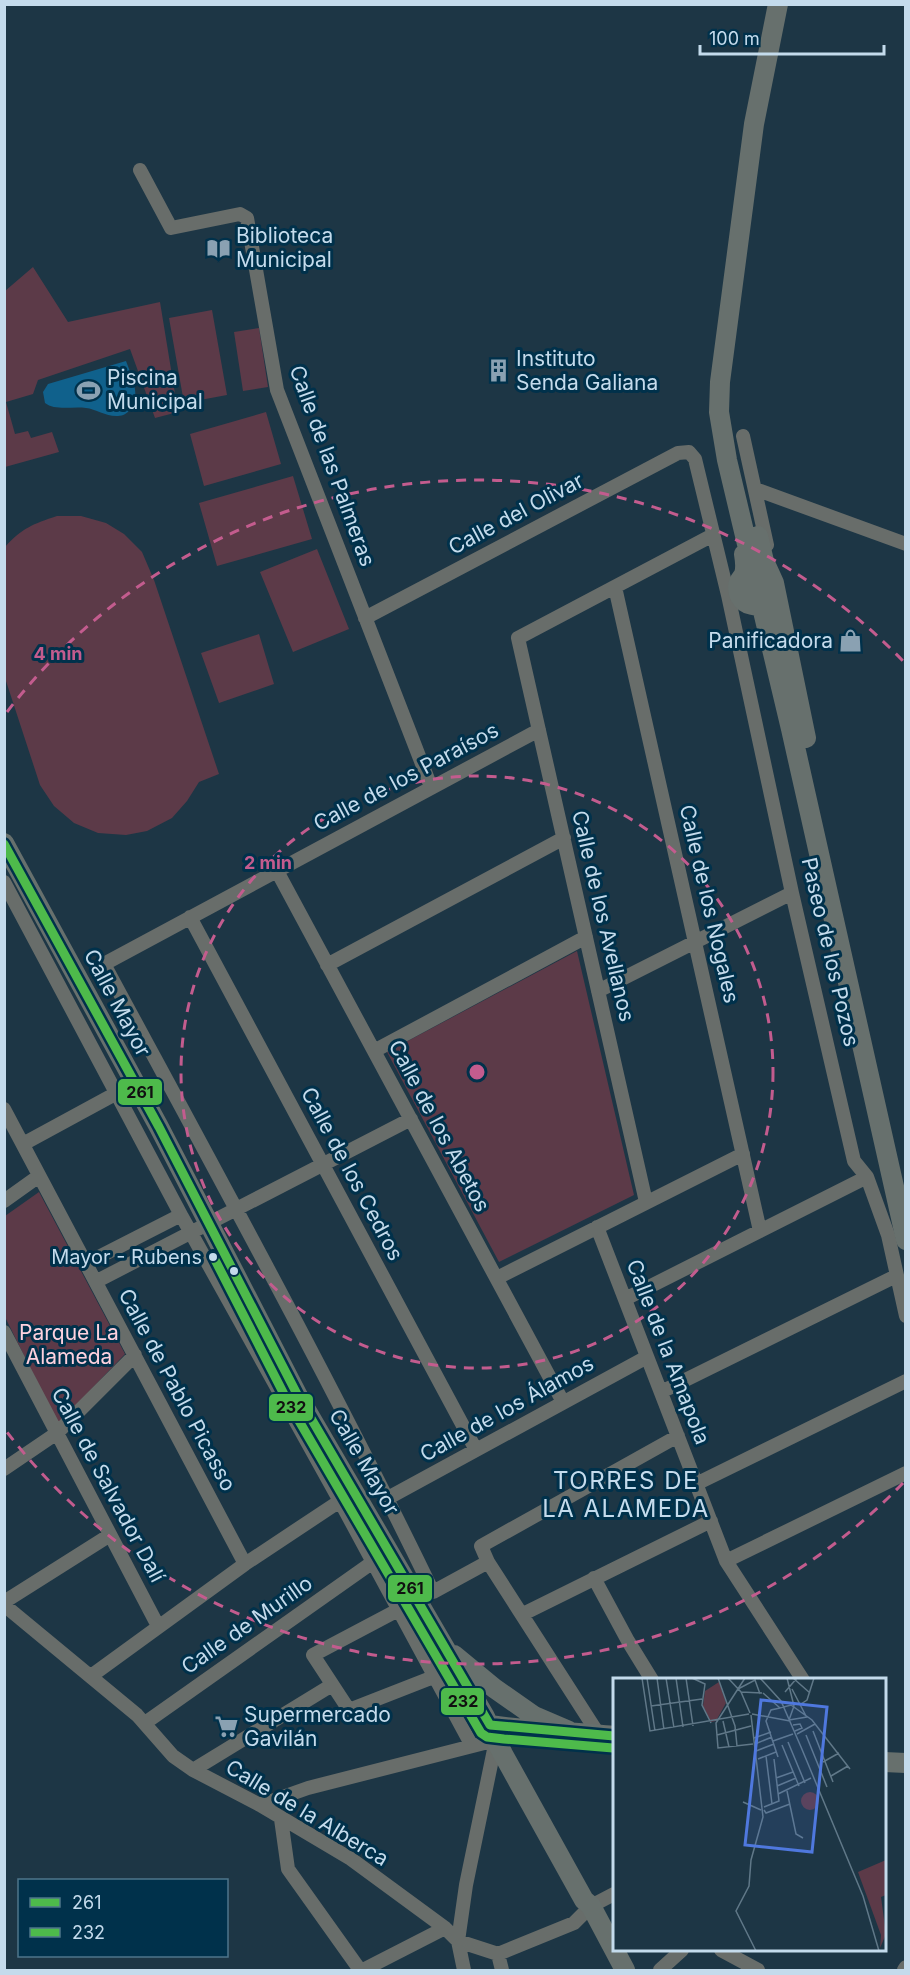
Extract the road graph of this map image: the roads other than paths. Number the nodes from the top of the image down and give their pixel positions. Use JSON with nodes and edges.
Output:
{"nodes":[{"id":1,"x":778,"y":4,"type":"edge"},
{"id":2,"x":140,"y":170,"type":"dead end"},
{"id":3,"x":723,"y":367,"type":"junction"},
{"id":4,"x":743,"y":436,"type":"dead end"},
{"id":5,"x":688,"y":452,"type":"joint"},
{"id":6,"x":755,"y":489,"type":"junction"},
{"id":7,"x":713,"y":535,"type":"junction"},
{"id":8,"x":906,"y":544,"type":"edge"},
{"id":9,"x":754,"y":580,"type":"junction"},
{"id":10,"x":615,"y":586,"type":"junction"},
{"id":11,"x":761,"y":605,"type":"junction"},
{"id":12,"x":365,"y":618,"type":"junction"},
{"id":13,"x":539,"y":730,"type":"junction"},
{"id":14,"x":431,"y":787,"type":"junction"},
{"id":15,"x":564,"y":838,"type":"junction"},
{"id":16,"x":4,"y":843,"type":"edge"},
{"id":17,"x":277,"y":871,"type":"junction"},
{"id":18,"x":4,"y":882,"type":"edge"},
{"id":19,"x":792,"y":893,"type":"junction"},
{"id":20,"x":190,"y":917,"type":"junction"},
{"id":21,"x":586,"y":937,"type":"junction"},
{"id":22,"x":696,"y":941,"type":"junction"},
{"id":23,"x":104,"y":964,"type":"joint"},
{"id":24,"x":327,"y":964,"type":"junction"},
{"id":25,"x":598,"y":991,"type":"junction"},
{"id":26,"x":374,"y":1051,"type":"junction"},
{"id":27,"x":116,"y":1094,"type":"junction"},
{"id":28,"x":4,"y":1109,"type":"edge"},
{"id":29,"x":411,"y":1119,"type":"junction"},
{"id":30,"x":23,"y":1144,"type":"junction"},
{"id":31,"x":743,"y":1154,"type":"junction"},
{"id":32,"x":323,"y":1164,"type":"junction"},
{"id":33,"x":906,"y":1175,"type":"edge"},
{"id":34,"x":39,"y":1176,"type":"junction"},
{"id":35,"x":867,"y":1177,"type":"junction"},
{"id":36,"x":4,"y":1201,"type":"edge"},
{"id":37,"x":646,"y":1202,"type":"junction"},
{"id":38,"x":236,"y":1209,"type":"junction"},
{"id":39,"x":181,"y":1215,"type":"junction"},
{"id":40,"x":209,"y":1223,"type":"junction"},
{"id":41,"x":597,"y":1227,"type":"junction"},
{"id":42,"x":760,"y":1231,"type":"junction"},
{"id":43,"x":191,"y":1233,"type":"junction"},
{"id":44,"x":906,"y":1240,"type":"edge"},
{"id":45,"x":87,"y":1263,"type":"junction"},
{"id":46,"x":896,"y":1276,"type":"junction"},
{"id":47,"x":496,"y":1278,"type":"junction"},
{"id":48,"x":97,"y":1281,"type":"junction"},
{"id":49,"x":625,"y":1299,"type":"junction"},
{"id":50,"x":906,"y":1316,"type":"edge"},
{"id":51,"x":5,"y":1332,"type":"edge"},
{"id":52,"x":135,"y":1355,"type":"junction"},
{"id":53,"x":647,"y":1357,"type":"junction"},
{"id":54,"x":906,"y":1381,"type":"edge"},
{"id":55,"x":661,"y":1392,"type":"junction"},
{"id":56,"x":563,"y":1402,"type":"junction"},
{"id":57,"x":57,"y":1433,"type":"junction"},
{"id":58,"x":678,"y":1436,"type":"junction"},
{"id":59,"x":476,"y":1450,"type":"junction"},
{"id":60,"x":4,"y":1469,"type":"edge"},
{"id":61,"x":906,"y":1473,"type":"edge"},
{"id":62,"x":696,"y":1484,"type":"junction"},
{"id":63,"x":388,"y":1498,"type":"junction"},
{"id":64,"x":340,"y":1501,"type":"junction"},
{"id":65,"x":711,"y":1521,"type":"junction"},
{"id":66,"x":110,"y":1535,"type":"junction"},
{"id":67,"x":726,"y":1561,"type":"junction"},
{"id":68,"x":373,"y":1562,"type":"junction"},
{"id":69,"x":488,"y":1562,"type":"junction"},
{"id":70,"x":245,"y":1564,"type":"junction"},
{"id":71,"x":594,"y":1578,"type":"junction"},
{"id":72,"x":4,"y":1604,"type":"edge"},
{"id":73,"x":400,"y":1609,"type":"junction"},
{"id":74,"x":523,"y":1614,"type":"junction"},
{"id":75,"x":158,"y":1626,"type":"junction"},
{"id":76,"x":442,"y":1644,"type":"junction"},
{"id":77,"x":92,"y":1676,"type":"junction"},
{"id":78,"x":436,"y":1676,"type":"junction"},
{"id":79,"x":651,"y":1678,"type":"edge"},
{"id":80,"x":802,"y":1678,"type":"edge"},
{"id":81,"x":332,"y":1685,"type":"junction"},
{"id":82,"x":480,"y":1707,"type":"junction"},
{"id":83,"x":534,"y":1716,"type":"junction"},
{"id":84,"x":145,"y":1723,"type":"junction"},
{"id":85,"x":549,"y":1731,"type":"junction"},
{"id":86,"x":568,"y":1731,"type":"junction"},
{"id":87,"x":607,"y":1736,"type":"edge"},
{"id":88,"x":496,"y":1740,"type":"junction"},
{"id":89,"x":472,"y":1746,"type":"junction"},
{"id":90,"x":886,"y":1762,"type":"edge"},
{"id":91,"x":906,"y":1763,"type":"edge"},
{"id":92,"x":193,"y":1770,"type":"junction"},
{"id":93,"x":260,"y":1805,"type":"junction"},
{"id":94,"x":281,"y":1819,"type":"junction"},
{"id":95,"x":613,"y":1895,"type":"edge"},
{"id":96,"x":591,"y":1906,"type":"junction"},
{"id":97,"x":445,"y":1928,"type":"junction"},
{"id":98,"x":458,"y":1941,"type":"junction"},
{"id":99,"x":613,"y":1948,"type":"edge"},
{"id":100,"x":615,"y":1951,"type":"edge"},
{"id":101,"x":681,"y":1951,"type":"edge"},
{"id":102,"x":723,"y":1951,"type":"edge"},
{"id":103,"x":498,"y":1954,"type":"junction"},
{"id":104,"x":362,"y":1971,"type":"edge"},
{"id":105,"x":464,"y":1971,"type":"edge"},
{"id":106,"x":502,"y":1971,"type":"edge"},
{"id":107,"x":625,"y":1971,"type":"edge"},
{"id":108,"x":660,"y":1971,"type":"edge"},
{"id":109,"x":758,"y":1971,"type":"edge"}],
"edges":[{"from":1,"to":3,"type":"street"},
{"from":2,"to":12,"type":"street","name":"Calle de las Palmeras"},
{"from":3,"to":9,"type":"street","name":"Paseo de los Pozos"},
{"from":3,"to":9,"type":"street","name":"Paseo de los Pozos"},
{"from":4,"to":6,"type":"street","name":"Paseo de los Pozos"},
{"from":5,"to":7,"type":"street","name":"Paseo de los Pozos"},
{"from":5,"to":12,"type":"street","name":"Calle del Olivar"},
{"from":6,"to":8,"type":"street"},
{"from":6,"to":9,"type":"street","name":"Paseo de los Pozos"},
{"from":7,"to":9,"type":"street","name":"Paseo de los Pozos"},
{"from":7,"to":10,"type":"street"},
{"from":9,"to":11,"type":"street"},
{"from":9,"to":11,"type":"street"},
{"from":9,"to":19,"type":"street","name":"Paseo de los Pozos"},
{"from":9,"to":33,"type":"street","name":"Paseo de los Pozos"},
{"from":10,"to":13,"type":"street","name":"Calle de los Avellanos"},
{"from":10,"to":22,"type":"street","name":"Calle de los Nogales"},
{"from":11,"to":44,"type":"street","name":"Paseo de los Pozos"},
{"from":12,"to":14,"type":"street","name":"Calle de las Palmeras"},
{"from":13,"to":14,"type":"street","name":"Calle de los Paraísos"},
{"from":13,"to":15,"type":"street","name":"Calle de los Avellanos"},
{"from":14,"to":17,"type":"street","name":"Calle de los Paraísos"},
{"from":15,"to":21,"type":"street","name":"Calle de los Avellanos"},
{"from":15,"to":24,"type":"street"},
{"from":16,"to":40,"type":"street","name":"Calle Mayor"},
{"from":17,"to":20,"type":"street","name":"Calle de los Paraísos"},
{"from":17,"to":24,"type":"street","name":"Calle de los Abetos"},
{"from":18,"to":27,"type":"street","name":"Calle Mayor"},
{"from":19,"to":22,"type":"street"},
{"from":19,"to":35,"type":"street","name":"Paseo de los Pozos"},
{"from":20,"to":23,"type":"street","name":"Calle de los Paraísos"},
{"from":20,"to":32,"type":"street","name":"Calle de los Cedros"},
{"from":21,"to":25,"type":"street","name":"Calle de los Avellanos"},
{"from":21,"to":26,"type":"street"},
{"from":22,"to":25,"type":"street"},
{"from":22,"to":31,"type":"street","name":"Calle de los Nogales"},
{"from":23,"to":38,"type":"street","name":"Calle Mayor"},
{"from":24,"to":26,"type":"street","name":"Calle de los Abetos"},
{"from":25,"to":37,"type":"street","name":"Calle de los Avellanos"},
{"from":26,"to":29,"type":"street","name":"Calle de los Abetos"},
{"from":27,"to":30,"type":"street"},
{"from":27,"to":39,"type":"street","name":"Calle Mayor"},
{"from":28,"to":30,"type":"street","name":"Calle de Pablo Picasso"},
{"from":29,"to":32,"type":"street"},
{"from":29,"to":47,"type":"street","name":"Calle de los Abetos"},
{"from":30,"to":34,"type":"street","name":"Calle de Pablo Picasso"},
{"from":31,"to":37,"type":"street"},
{"from":31,"to":42,"type":"street","name":"Calle de los Nogales"},
{"from":32,"to":38,"type":"street"},
{"from":32,"to":59,"type":"street","name":"Calle de los Cedros"},
{"from":34,"to":36,"type":"street"},
{"from":34,"to":45,"type":"street","name":"Calle de Pablo Picasso"},
{"from":35,"to":42,"type":"street"},
{"from":35,"to":46,"type":"street","name":"Paseo de los Pozos"},
{"from":37,"to":41,"type":"street"},
{"from":38,"to":40,"type":"street"},
{"from":38,"to":63,"type":"street","name":"Calle Mayor"},
{"from":39,"to":43,"type":"street","name":"Calle Mayor"},
{"from":39,"to":45,"type":"street"},
{"from":40,"to":43,"type":"street"},
{"from":40,"to":76,"type":"street","name":"Calle Mayor"},
{"from":41,"to":47,"type":"street"},
{"from":41,"to":49,"type":"street","name":"Calle de la Amapola"},
{"from":42,"to":49,"type":"street"},
{"from":43,"to":48,"type":"street"},
{"from":43,"to":64,"type":"street","name":"Calle Mayor"},
{"from":45,"to":48,"type":"street","name":"Calle de Pablo Picasso"},
{"from":46,"to":50,"type":"street","name":"Paseo de los Pozos"},
{"from":46,"to":55,"type":"street"},
{"from":47,"to":56,"type":"street","name":"Calle de los Abetos"},
{"from":48,"to":52,"type":"street","name":"Calle de Pablo Picasso"},
{"from":49,"to":53,"type":"street","name":"Calle de la Amapola"},
{"from":51,"to":57,"type":"street","name":"Calle de Salvador Dalí"},
{"from":52,"to":57,"type":"street"},
{"from":52,"to":70,"type":"street","name":"Calle de Pablo Picasso"},
{"from":53,"to":55,"type":"street","name":"Calle de la Amapola"},
{"from":53,"to":56,"type":"street","name":"Calle de los Álamos"},
{"from":54,"to":62,"type":"street"},
{"from":55,"to":58,"type":"street","name":"Calle de la Amapola"},
{"from":56,"to":59,"type":"street","name":"Calle de los Álamos"},
{"from":57,"to":60,"type":"street"},
{"from":57,"to":66,"type":"street","name":"Calle de Salvador Dalí"},
{"from":58,"to":62,"type":"street","name":"Calle de la Amapola"},
{"from":58,"to":69,"type":"street"},
{"from":59,"to":63,"type":"street","name":"Calle de los Álamos"},
{"from":61,"to":67,"type":"street"},
{"from":62,"to":65,"type":"street","name":"Calle de la Amapola"},
{"from":63,"to":69,"type":"street","name":"Calle Mayor"},
{"from":64,"to":68,"type":"street","name":"Calle Mayor"},
{"from":64,"to":70,"type":"street"},
{"from":65,"to":67,"type":"street","name":"Calle de la Amapola"},
{"from":65,"to":71,"type":"street"},
{"from":66,"to":72,"type":"street"},
{"from":66,"to":75,"type":"street","name":"Calle de Salvador Dalí"},
{"from":67,"to":80,"type":"street","name":"Calle de la Amapola"},
{"from":68,"to":73,"type":"street","name":"Calle Mayor"},
{"from":68,"to":84,"type":"street","name":"Calle de Murillo"},
{"from":69,"to":74,"type":"street"},
{"from":70,"to":75,"type":"street"},
{"from":71,"to":74,"type":"street"},
{"from":71,"to":79,"type":"street"},
{"from":72,"to":77,"type":"street","name":"Calle de la Alberca"},
{"from":73,"to":78,"type":"street","name":"Calle Mayor"},
{"from":73,"to":81,"type":"street"},
{"from":74,"to":87,"type":"street"},
{"from":75,"to":77,"type":"street"},
{"from":76,"to":82,"type":"street","name":"Calle Mayor"},
{"from":76,"to":83,"type":"street"},
{"from":77,"to":84,"type":"street","name":"Calle de la Alberca"},
{"from":78,"to":81,"type":"street"},
{"from":78,"to":89,"type":"street","name":"Calle Mayor"},
{"from":81,"to":92,"type":"street"},
{"from":82,"to":83,"type":"street"},
{"from":82,"to":88,"type":"street","name":"Calle Mayor"},
{"from":83,"to":86,"type":"street"},
{"from":84,"to":92,"type":"street","name":"Calle de la Alberca"},
{"from":85,"to":86,"type":"street"},
{"from":85,"to":88,"type":"street"},
{"from":85,"to":88,"type":"street"},
{"from":86,"to":87,"type":"street"},
{"from":88,"to":89,"type":"street"},
{"from":88,"to":96,"type":"street","name":"Calle Mayor"},
{"from":88,"to":98,"type":"street"},
{"from":89,"to":93,"type":"street"},
{"from":90,"to":91,"type":"street"},
{"from":92,"to":93,"type":"street","name":"Calle de la Alberca"},
{"from":93,"to":94,"type":"street","name":"Calle de la Alberca"},
{"from":94,"to":97,"type":"street","name":"Calle de la Alberca"},
{"from":94,"to":104,"type":"street"},
{"from":95,"to":96,"type":"street"},
{"from":96,"to":99,"type":"street","name":"Calle Mayor"},
{"from":96,"to":103,"type":"street"},
{"from":97,"to":98,"type":"street","name":"Calle de la Alberca"},
{"from":97,"to":104,"type":"street"},
{"from":98,"to":103,"type":"street","name":"Calle de la Alberca"},
{"from":98,"to":105,"type":"street"},
{"from":100,"to":107,"type":"street","name":"Calle Mayor"},
{"from":101,"to":108,"type":"street"},
{"from":102,"to":109,"type":"street"},
{"from":103,"to":106,"type":"street"}]}
